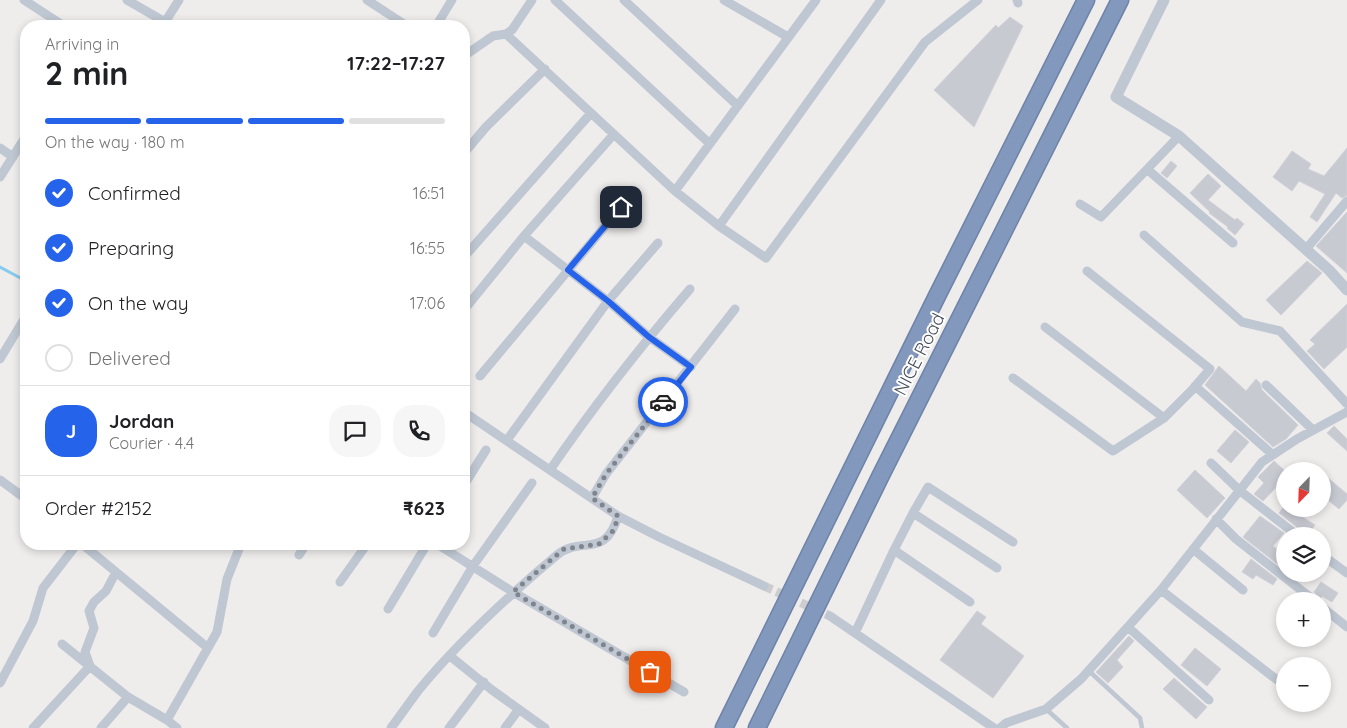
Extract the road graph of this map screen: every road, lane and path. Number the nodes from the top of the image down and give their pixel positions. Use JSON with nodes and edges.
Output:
{"nodes":[{"id":1,"x":24,"y":0,"type":"edge"},
{"id":2,"x":127,"y":0,"type":"edge"},
{"id":3,"x":179,"y":0,"type":"edge"},
{"id":4,"x":367,"y":0,"type":"edge"},
{"id":5,"x":452,"y":0,"type":"edge"},
{"id":6,"x":532,"y":0,"type":"edge"},
{"id":7,"x":555,"y":0,"type":"edge"},
{"id":8,"x":624,"y":0,"type":"edge"},
{"id":9,"x":724,"y":0,"type":"edge"},
{"id":10,"x":816,"y":0,"type":"edge"},
{"id":11,"x":881,"y":0,"type":"edge"},
{"id":12,"x":978,"y":0,"type":"edge"},
{"id":13,"x":1086,"y":0,"type":"edge"},
{"id":14,"x":1120,"y":0,"type":"edge"},
{"id":15,"x":1164,"y":0,"type":"edge"},
{"id":16,"x":55,"y":20,"type":"edge"},
{"id":17,"x":161,"y":20,"type":"edge"},
{"id":18,"x":170,"y":20,"type":"edge"},
{"id":19,"x":398,"y":20,"type":"edge"},
{"id":20,"x":440,"y":20,"type":"edge"},
{"id":21,"x":506,"y":34,"type":"junction"},
{"id":22,"x":788,"y":37,"type":"junction"},
{"id":23,"x":470,"y":52,"type":"edge"},
{"id":24,"x":545,"y":69,"type":"junction"},
{"id":25,"x":738,"y":106,"type":"junction"},
{"id":26,"x":592,"y":113,"type":"junction"},
{"id":27,"x":614,"y":134,"type":"junction"},
{"id":28,"x":1179,"y":136,"type":"junction"},
{"id":29,"x":710,"y":144,"type":"junction"},
{"id":30,"x":20,"y":146,"type":"edge"},
{"id":31,"x":470,"y":146,"type":"edge"},
{"id":32,"x":0,"y":148,"type":"edge"},
{"id":33,"x":13,"y":157,"type":"junction"},
{"id":34,"x":1148,"y":170,"type":"junction"},
{"id":35,"x":0,"y":178,"type":"edge"},
{"id":36,"x":675,"y":191,"type":"junction"},
{"id":37,"x":1347,"y":201,"type":"edge"},
{"id":38,"x":1080,"y":204,"type":"dead end"},
{"id":39,"x":621,"y":207,"type":"dead end"},
{"id":40,"x":719,"y":226,"type":"junction"},
{"id":41,"x":1144,"y":235,"type":"dead end"},
{"id":42,"x":524,"y":236,"type":"junction"},
{"id":43,"x":1233,"y":242,"type":"dead end"},
{"id":44,"x":658,"y":243,"type":"dead end"},
{"id":45,"x":472,"y":246,"type":"joint"},
{"id":46,"x":470,"y":248,"type":"edge"},
{"id":47,"x":1306,"y":249,"type":"junction"},
{"id":48,"x":568,"y":270,"type":"junction"},
{"id":49,"x":1088,"y":271,"type":"dead end"},
{"id":50,"x":1346,"y":287,"type":"edge"},
{"id":51,"x":690,"y":289,"type":"dead end"},
{"id":52,"x":608,"y":301,"type":"junction"},
{"id":53,"x":470,"y":303,"type":"edge"},
{"id":54,"x":735,"y":309,"type":"dead end"},
{"id":55,"x":20,"y":326,"type":"edge"},
{"id":56,"x":1045,"y":328,"type":"dead end"},
{"id":57,"x":649,"y":337,"type":"junction"},
{"id":58,"x":0,"y":360,"type":"edge"},
{"id":59,"x":691,"y":367,"type":"junction"},
{"id":60,"x":480,"y":376,"type":"dead end"},
{"id":61,"x":1013,"y":378,"type":"dead end"},
{"id":62,"x":1266,"y":385,"type":"dead end"},
{"id":63,"x":1196,"y":386,"type":"junction"},
{"id":64,"x":1347,"y":404,"type":"edge"},
{"id":65,"x":1347,"y":412,"type":"edge"},
{"id":66,"x":470,"y":416,"type":"edge"},
{"id":67,"x":1164,"y":418,"type":"junction"},
{"id":68,"x":1314,"y":430,"type":"junction"},
{"id":69,"x":507,"y":440,"type":"junction"},
{"id":70,"x":486,"y":450,"type":"dead end"},
{"id":71,"x":1273,"y":455,"type":"junction"},
{"id":72,"x":1211,"y":464,"type":"dead end"},
{"id":73,"x":550,"y":470,"type":"junction"},
{"id":74,"x":470,"y":475,"type":"edge"},
{"id":75,"x":0,"y":480,"type":"edge"},
{"id":76,"x":532,"y":484,"type":"dead end"},
{"id":77,"x":1239,"y":490,"type":"junction"},
{"id":78,"x":20,"y":495,"type":"edge"},
{"id":79,"x":592,"y":498,"type":"junction"},
{"id":80,"x":913,"y":513,"type":"junction"},
{"id":81,"x":618,"y":516,"type":"junction"},
{"id":82,"x":1216,"y":519,"type":"junction"},
{"id":83,"x":1286,"y":527,"type":"edge"},
{"id":84,"x":1013,"y":542,"type":"dead end"},
{"id":85,"x":1193,"y":549,"type":"junction"},
{"id":86,"x":72,"y":550,"type":"edge"},
{"id":87,"x":89,"y":550,"type":"edge"},
{"id":88,"x":239,"y":550,"type":"edge"},
{"id":89,"x":302,"y":550,"type":"edge"},
{"id":90,"x":362,"y":550,"type":"edge"},
{"id":91,"x":424,"y":550,"type":"edge"},
{"id":92,"x":447,"y":550,"type":"edge"},
{"id":93,"x":894,"y":550,"type":"junction"},
{"id":94,"x":299,"y":555,"type":"dead end"},
{"id":95,"x":1331,"y":561,"type":"edge"},
{"id":96,"x":472,"y":566,"type":"junction"},
{"id":97,"x":997,"y":568,"type":"dead end"},
{"id":98,"x":116,"y":572,"type":"junction"},
{"id":99,"x":1347,"y":573,"type":"edge"},
{"id":100,"x":340,"y":582,"type":"dead end"},
{"id":101,"x":764,"y":586,"type":"tunnel mouth"},
{"id":102,"x":1161,"y":590,"type":"junction"},
{"id":103,"x":1243,"y":590,"type":"dead end"},
{"id":104,"x":513,"y":592,"type":"junction"},
{"id":105,"x":1304,"y":592,"type":"edge"},
{"id":106,"x":970,"y":602,"type":"dead end"},
{"id":107,"x":388,"y":609,"type":"dead end"},
{"id":108,"x":1331,"y":614,"type":"edge"},
{"id":109,"x":830,"y":616,"type":"tunnel mouth"},
{"id":110,"x":1347,"y":627,"type":"edge"},
{"id":111,"x":1128,"y":628,"type":"junction"},
{"id":112,"x":433,"y":633,"type":"dead end"},
{"id":113,"x":855,"y":633,"type":"junction"},
{"id":114,"x":62,"y":644,"type":"dead end"},
{"id":115,"x":208,"y":648,"type":"junction"},
{"id":116,"x":450,"y":656,"type":"junction"},
{"id":117,"x":90,"y":666,"type":"junction"},
{"id":118,"x":1089,"y":671,"type":"junction"},
{"id":119,"x":1276,"y":679,"type":"edge"},
{"id":120,"x":484,"y":682,"type":"junction"},
{"id":121,"x":0,"y":683,"type":"edge"},
{"id":122,"x":684,"y":692,"type":"dead end"},
{"id":123,"x":128,"y":697,"type":"junction"},
{"id":124,"x":1209,"y":700,"type":"dead end"},
{"id":125,"x":519,"y":709,"type":"junction"},
{"id":126,"x":1046,"y":709,"type":"junction"},
{"id":127,"x":171,"y":725,"type":"edge"},
{"id":128,"x":33,"y":728,"type":"edge"},
{"id":129,"x":102,"y":728,"type":"edge"},
{"id":130,"x":391,"y":728,"type":"edge"},
{"id":131,"x":449,"y":728,"type":"edge"},
{"id":132,"x":505,"y":728,"type":"edge"},
{"id":133,"x":545,"y":728,"type":"edge"},
{"id":134,"x":724,"y":728,"type":"edge"},
{"id":135,"x":757,"y":728,"type":"edge"},
{"id":136,"x":994,"y":728,"type":"edge"},
{"id":137,"x":1000,"y":728,"type":"edge"},
{"id":138,"x":1067,"y":728,"type":"edge"},
{"id":139,"x":1142,"y":728,"type":"edge"}],
"edges":[{"from":1,"to":16,"type":"street"},
{"from":2,"to":17,"type":"street"},
{"from":3,"to":18,"type":"street"},
{"from":4,"to":19,"type":"street"},
{"from":5,"to":20,"type":"street"},
{"from":6,"to":21,"type":"street"},
{"from":7,"to":29,"type":"street"},
{"from":8,"to":25,"type":"street"},
{"from":9,"to":22,"type":"street"},
{"from":10,"to":22,"type":"street"},
{"from":11,"to":40,"type":"street"},
{"from":12,"to":40,"type":"street"},
{"from":13,"to":134,"type":"highway","name":"NICE Road"},
{"from":14,"to":135,"type":"highway","name":"NICE Road"},
{"from":15,"to":28,"type":"street"},
{"from":21,"to":23,"type":"street"},
{"from":21,"to":24,"type":"street"},
{"from":22,"to":25,"type":"street"},
{"from":24,"to":26,"type":"street"},
{"from":24,"to":31,"type":"street"},
{"from":25,"to":29,"type":"street"},
{"from":26,"to":27,"type":"street"},
{"from":26,"to":45,"type":"street"},
{"from":27,"to":36,"type":"street"},
{"from":27,"to":42,"type":"street"},
{"from":28,"to":34,"type":"street"},
{"from":28,"to":47,"type":"street"},
{"from":29,"to":36,"type":"street"},
{"from":30,"to":33,"type":"street"},
{"from":32,"to":33,"type":"street"},
{"from":33,"to":35,"type":"street"},
{"from":34,"to":38,"type":"street"},
{"from":34,"to":43,"type":"street"},
{"from":36,"to":40,"type":"street"},
{"from":37,"to":47,"type":"street"},
{"from":39,"to":48,"type":"street"},
{"from":41,"to":64,"type":"street"},
{"from":42,"to":48,"type":"street"},
{"from":42,"to":53,"type":"street"},
{"from":44,"to":52,"type":"street"},
{"from":45,"to":46,"type":"street"},
{"from":47,"to":50,"type":"street"},
{"from":48,"to":52,"type":"street"},
{"from":48,"to":60,"type":"street"},
{"from":49,"to":63,"type":"street"},
{"from":51,"to":57,"type":"street"},
{"from":52,"to":57,"type":"street"},
{"from":52,"to":69,"type":"street"},
{"from":54,"to":59,"type":"street"},
{"from":55,"to":58,"type":"street"},
{"from":56,"to":67,"type":"street"},
{"from":57,"to":59,"type":"street"},
{"from":57,"to":73,"type":"street"},
{"from":59,"to":79,"type":"street"},
{"from":61,"to":67,"type":"street"},
{"from":62,"to":68,"type":"street"},
{"from":63,"to":67,"type":"street"},
{"from":63,"to":71,"type":"street"},
{"from":65,"to":68,"type":"street"},
{"from":66,"to":69,"type":"street"},
{"from":68,"to":71,"type":"street"},
{"from":69,"to":73,"type":"street"},
{"from":70,"to":74,"type":"street"},
{"from":71,"to":77,"type":"street"},
{"from":72,"to":77,"type":"street"},
{"from":73,"to":79,"type":"street"},
{"from":75,"to":78,"type":"street"},
{"from":76,"to":96,"type":"street"},
{"from":77,"to":82,"type":"street"},
{"from":77,"to":83,"type":"street"},
{"from":79,"to":81,"type":"street"},
{"from":80,"to":84,"type":"street"},
{"from":80,"to":93,"type":"street"},
{"from":80,"to":97,"type":"street"},
{"from":81,"to":101,"type":"street"},
{"from":81,"to":104,"type":"street"},
{"from":82,"to":85,"type":"street"},
{"from":82,"to":105,"type":"street"},
{"from":85,"to":102,"type":"street"},
{"from":85,"to":103,"type":"street"},
{"from":86,"to":121,"type":"street"},
{"from":87,"to":98,"type":"street"},
{"from":88,"to":115,"type":"street"},
{"from":89,"to":94,"type":"street"},
{"from":90,"to":100,"type":"street"},
{"from":91,"to":107,"type":"street"},
{"from":92,"to":96,"type":"street"},
{"from":93,"to":106,"type":"street"},
{"from":93,"to":113,"type":"street"},
{"from":95,"to":99,"type":"street"},
{"from":96,"to":104,"type":"street"},
{"from":96,"to":112,"type":"street"},
{"from":98,"to":115,"type":"street"},
{"from":98,"to":117,"type":"street"},
{"from":102,"to":111,"type":"street"},
{"from":102,"to":119,"type":"street"},
{"from":104,"to":116,"type":"street"},
{"from":104,"to":122,"type":"street"},
{"from":108,"to":110,"type":"street"},
{"from":109,"to":113,"type":"street"},
{"from":111,"to":118,"type":"street"},
{"from":111,"to":124,"type":"street"},
{"from":113,"to":136,"type":"street"},
{"from":114,"to":117,"type":"street"},
{"from":115,"to":127,"type":"street"},
{"from":116,"to":120,"type":"street"},
{"from":116,"to":130,"type":"street"},
{"from":117,"to":123,"type":"street"},
{"from":117,"to":128,"type":"street"},
{"from":118,"to":126,"type":"street"},
{"from":118,"to":139,"type":"lane"},
{"from":120,"to":125,"type":"street"},
{"from":120,"to":131,"type":"street"},
{"from":123,"to":127,"type":"street"},
{"from":123,"to":129,"type":"street"},
{"from":125,"to":132,"type":"street"},
{"from":125,"to":133,"type":"street"},
{"from":126,"to":137,"type":"street"},
{"from":126,"to":138,"type":"lane"}]}
